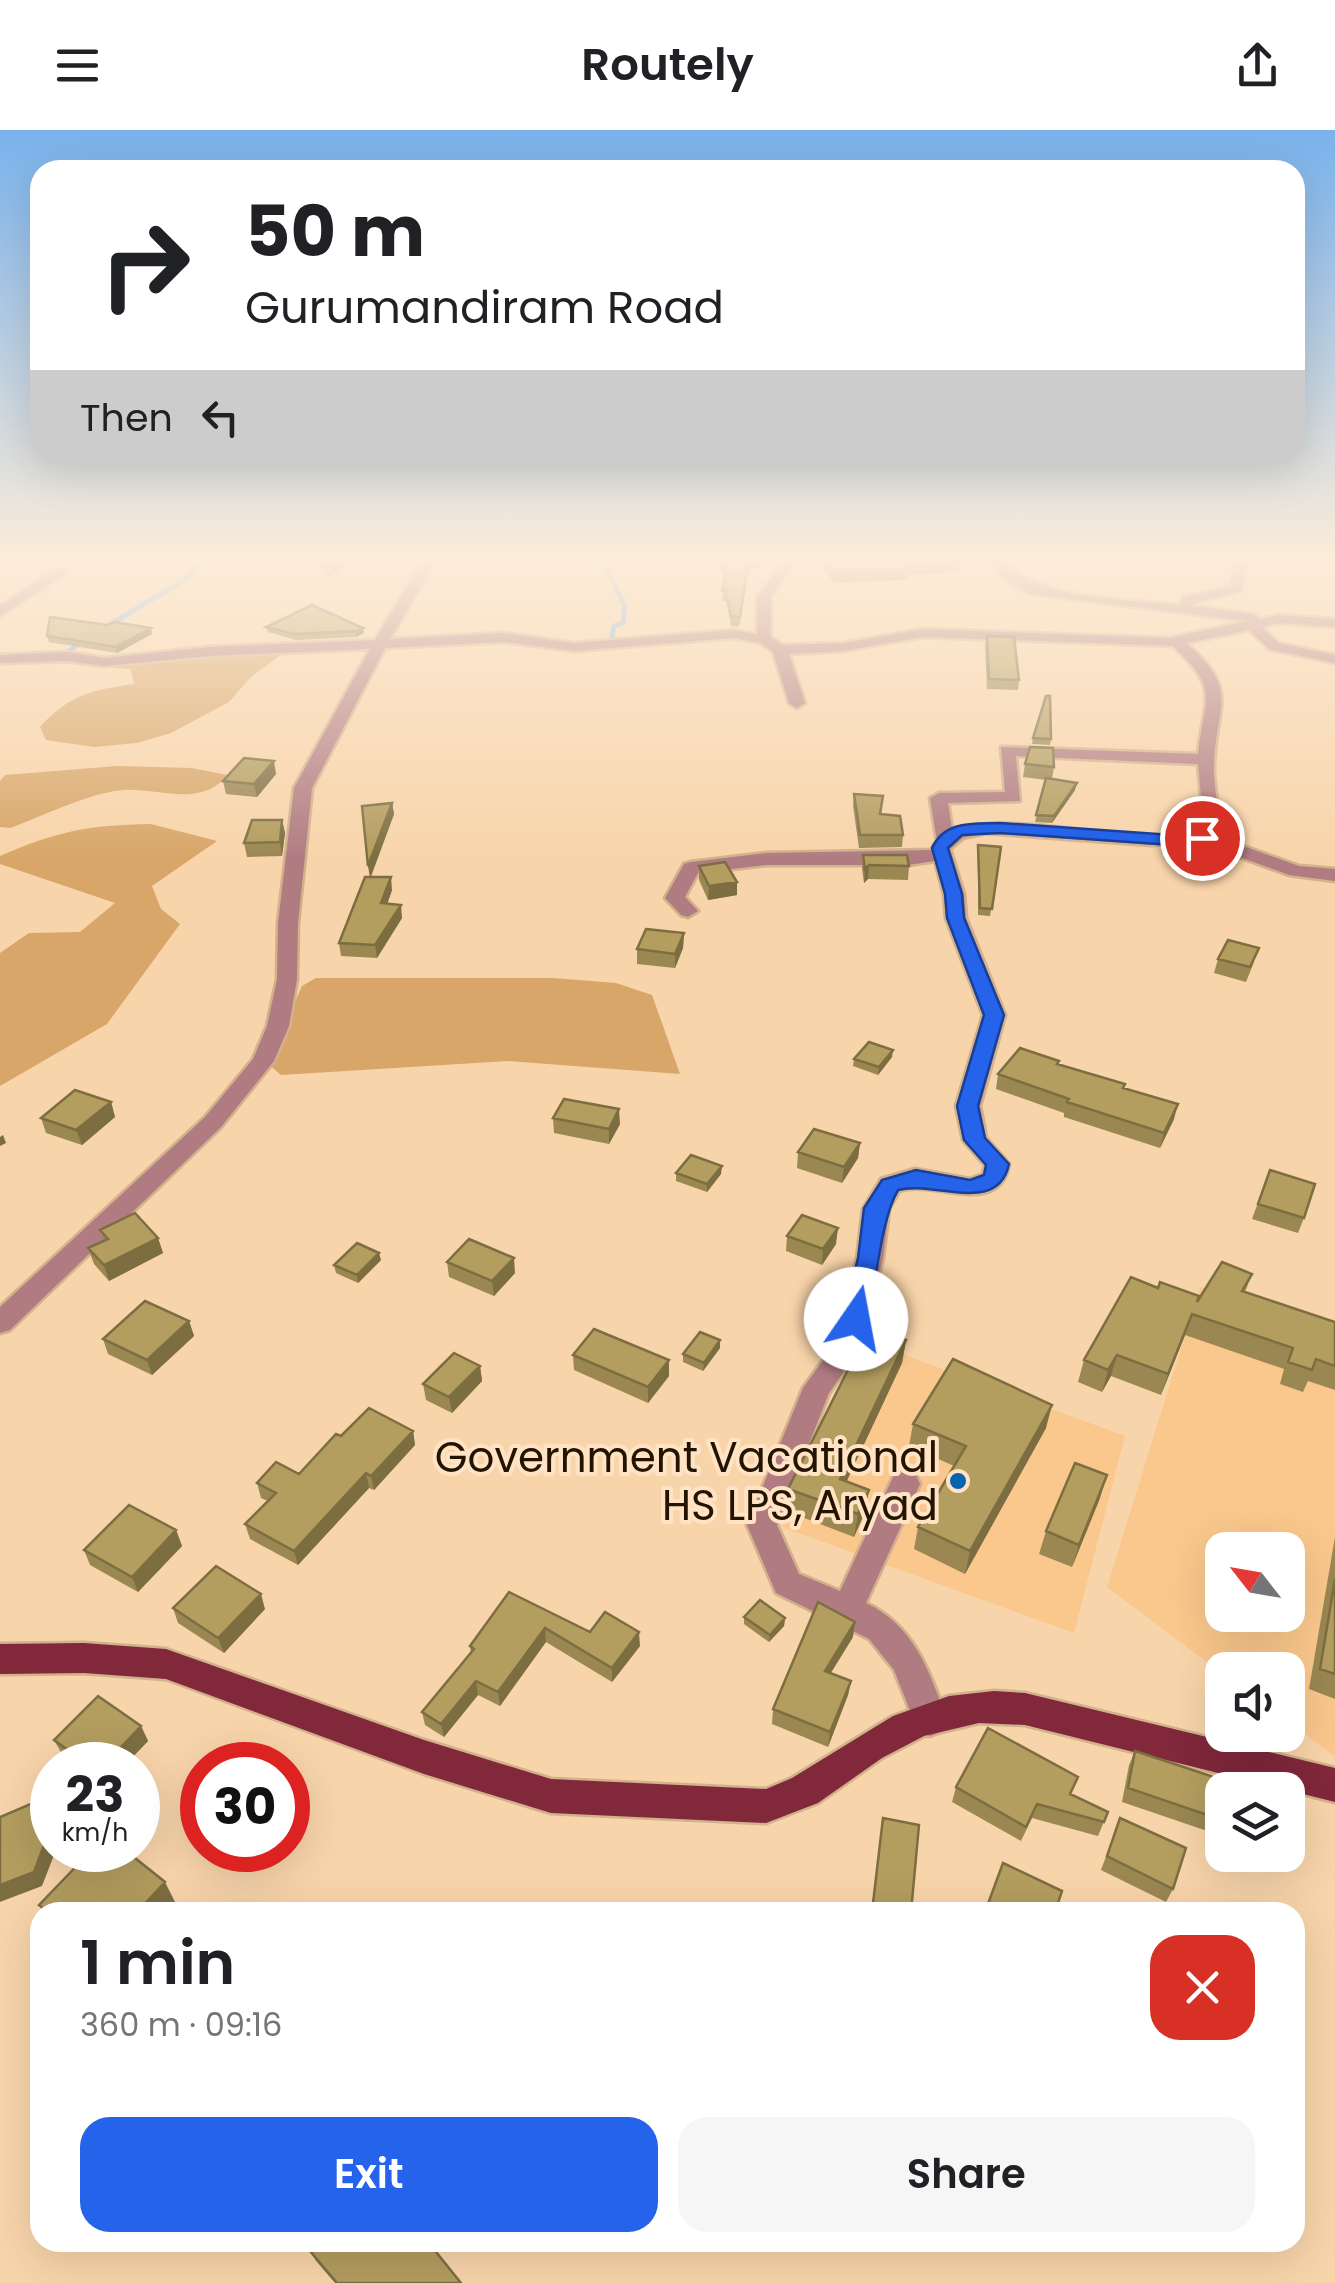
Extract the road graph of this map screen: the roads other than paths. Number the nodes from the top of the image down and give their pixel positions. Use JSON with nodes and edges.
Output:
{"nodes":[{"id":1,"x":63,"y":656,"type":"edge"},
{"id":2,"x":89,"y":656,"type":"edge"},
{"id":3,"x":165,"y":656,"type":"edge"},
{"id":4,"x":372,"y":656,"type":"edge"},
{"id":5,"x":782,"y":656,"type":"edge"},
{"id":6,"x":1191,"y":656,"type":"edge"},
{"id":7,"x":0,"y":659,"type":"edge"},
{"id":8,"x":797,"y":703,"type":"dead end"},
{"id":9,"x":1206,"y":759,"type":"junction"},
{"id":10,"x":1202,"y":838,"type":"junction"},
{"id":11,"x":943,"y":846,"type":"junction"},
{"id":12,"x":1335,"y":875,"type":"edge"},
{"id":13,"x":688,"y":911,"type":"dead end"},
{"id":14,"x":0,"y":1323,"type":"edge"},
{"id":15,"x":905,"y":1484,"type":"dead end"},
{"id":16,"x":847,"y":1610,"type":"junction"},
{"id":17,"x":0,"y":1660,"type":"edge"},
{"id":18,"x":930,"y":1720,"type":"junction"},
{"id":19,"x":1335,"y":1785,"type":"edge"}],
"edges":[{"from":1,"to":7,"type":"street"},
{"from":2,"to":3,"type":"street"},
{"from":4,"to":14,"type":"street"},
{"from":5,"to":8,"type":"street"},
{"from":6,"to":9,"type":"street"},
{"from":9,"to":10,"type":"street"},
{"from":9,"to":11,"type":"street"},
{"from":10,"to":11,"type":"street"},
{"from":10,"to":12,"type":"street"},
{"from":11,"to":13,"type":"street"},
{"from":11,"to":16,"type":"street"},
{"from":15,"to":16,"type":"street"},
{"from":16,"to":18,"type":"street"},
{"from":17,"to":18,"type":"main road"},
{"from":18,"to":19,"type":"main road"}]}
